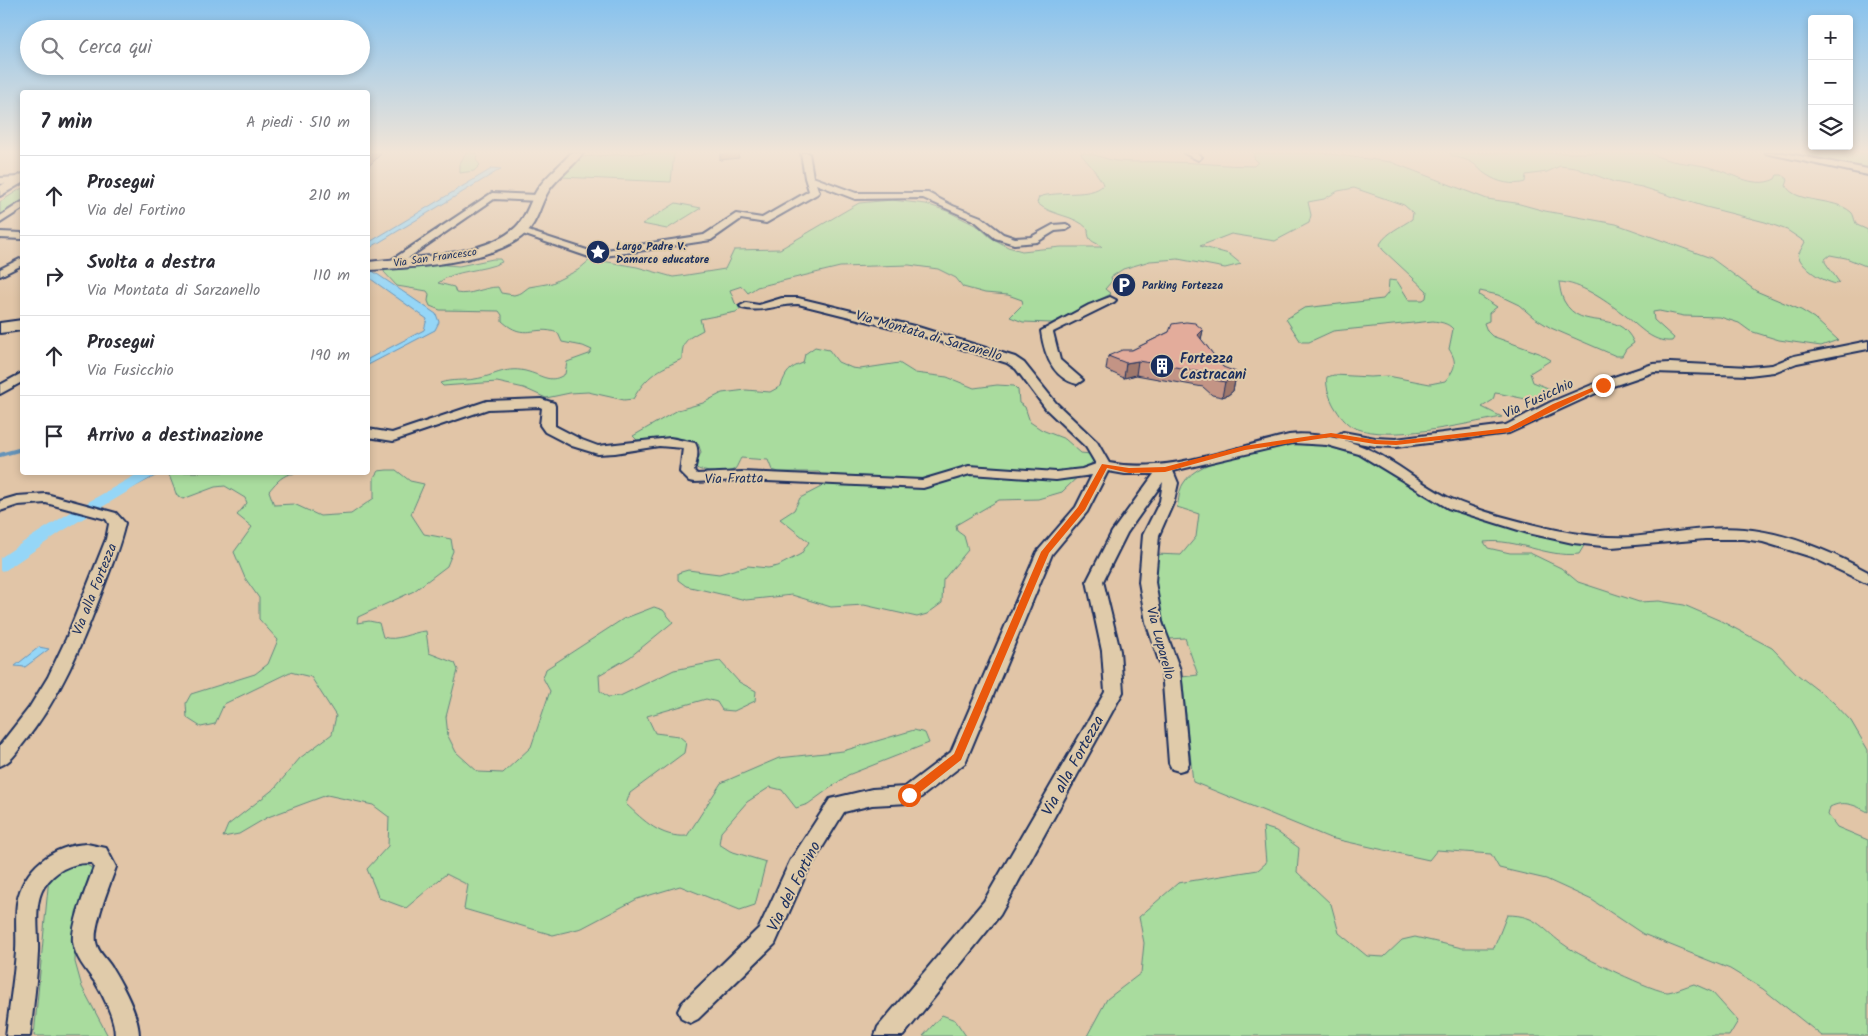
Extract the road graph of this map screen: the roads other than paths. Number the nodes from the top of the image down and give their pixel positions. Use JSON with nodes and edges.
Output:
{"nodes":[{"id":1,"x":484,"y":201,"type":"edge"},
{"id":2,"x":537,"y":201,"type":"edge"},
{"id":3,"x":798,"y":201,"type":"edge"},
{"id":4,"x":937,"y":201,"type":"edge"},
{"id":5,"x":20,"y":207,"type":"edge"},
{"id":6,"x":0,"y":220,"type":"edge"},
{"id":7,"x":0,"y":226,"type":"edge"},
{"id":8,"x":20,"y":226,"type":"edge"},
{"id":9,"x":1066,"y":227,"type":"dead end"},
{"id":10,"x":519,"y":231,"type":"junction"},
{"id":11,"x":0,"y":237,"type":"edge"},
{"id":12,"x":20,"y":237,"type":"edge"},
{"id":13,"x":0,"y":260,"type":"edge"},
{"id":14,"x":20,"y":260,"type":"edge"},
{"id":15,"x":20,"y":261,"type":"edge"},
{"id":16,"x":394,"y":263,"type":"junction"},
{"id":17,"x":370,"y":266,"type":"edge"},
{"id":18,"x":0,"y":273,"type":"edge"},
{"id":19,"x":1110,"y":300,"type":"dead end"},
{"id":20,"x":746,"y":306,"type":"dead end"},
{"id":21,"x":20,"y":325,"type":"edge"},
{"id":22,"x":0,"y":328,"type":"edge"},
{"id":23,"x":1868,"y":345,"type":"edge"},
{"id":24,"x":20,"y":378,"type":"edge"},
{"id":25,"x":1076,"y":380,"type":"dead end"},
{"id":26,"x":0,"y":390,"type":"edge"},
{"id":27,"x":370,"y":433,"type":"edge"},
{"id":28,"x":1304,"y":438,"type":"junction"},
{"id":29,"x":1104,"y":466,"type":"junction"},
{"id":30,"x":1165,"y":469,"type":"junction"},
{"id":31,"x":0,"y":506,"type":"edge"},
{"id":32,"x":1868,"y":580,"type":"edge"},
{"id":33,"x":0,"y":758,"type":"edge"},
{"id":34,"x":1179,"y":763,"type":"dead end"},
{"id":35,"x":690,"y":1011,"type":"dead end"},
{"id":36,"x":18,"y":1036,"type":"edge"},
{"id":37,"x":126,"y":1036,"type":"edge"},
{"id":38,"x":887,"y":1036,"type":"edge"}],
"edges":[{"from":1,"to":16,"type":"street"},
{"from":2,"to":10,"type":"street","name":"Via San Francesco"},
{"from":3,"to":10,"type":"street"},
{"from":4,"to":9,"type":"street"},
{"from":5,"to":6,"type":"street"},
{"from":7,"to":8,"type":"street"},
{"from":10,"to":16,"type":"street","name":"Via San Francesco"},
{"from":11,"to":12,"type":"street"},
{"from":13,"to":14,"type":"street"},
{"from":15,"to":18,"type":"street"},
{"from":16,"to":17,"type":"street","name":"Via San Francesco"},
{"from":19,"to":25,"type":"street"},
{"from":20,"to":29,"type":"street","name":"Via Montata di Sarzanello"},
{"from":21,"to":22,"type":"street"},
{"from":23,"to":28,"type":"street","name":"Via Fusicchio"},
{"from":24,"to":26,"type":"street"},
{"from":27,"to":29,"type":"street","name":"Via Fratta"},
{"from":28,"to":30,"type":"street"},
{"from":28,"to":32,"type":"street"},
{"from":29,"to":30,"type":"street"},
{"from":29,"to":35,"type":"street","name":"Via del Fortino"},
{"from":30,"to":34,"type":"street","name":"Via Luparello"},
{"from":30,"to":38,"type":"street","name":"Via alla Fortezza"},
{"from":31,"to":33,"type":"street","name":"Via alla Fortezza"},
{"from":36,"to":37,"type":"street"}]}
